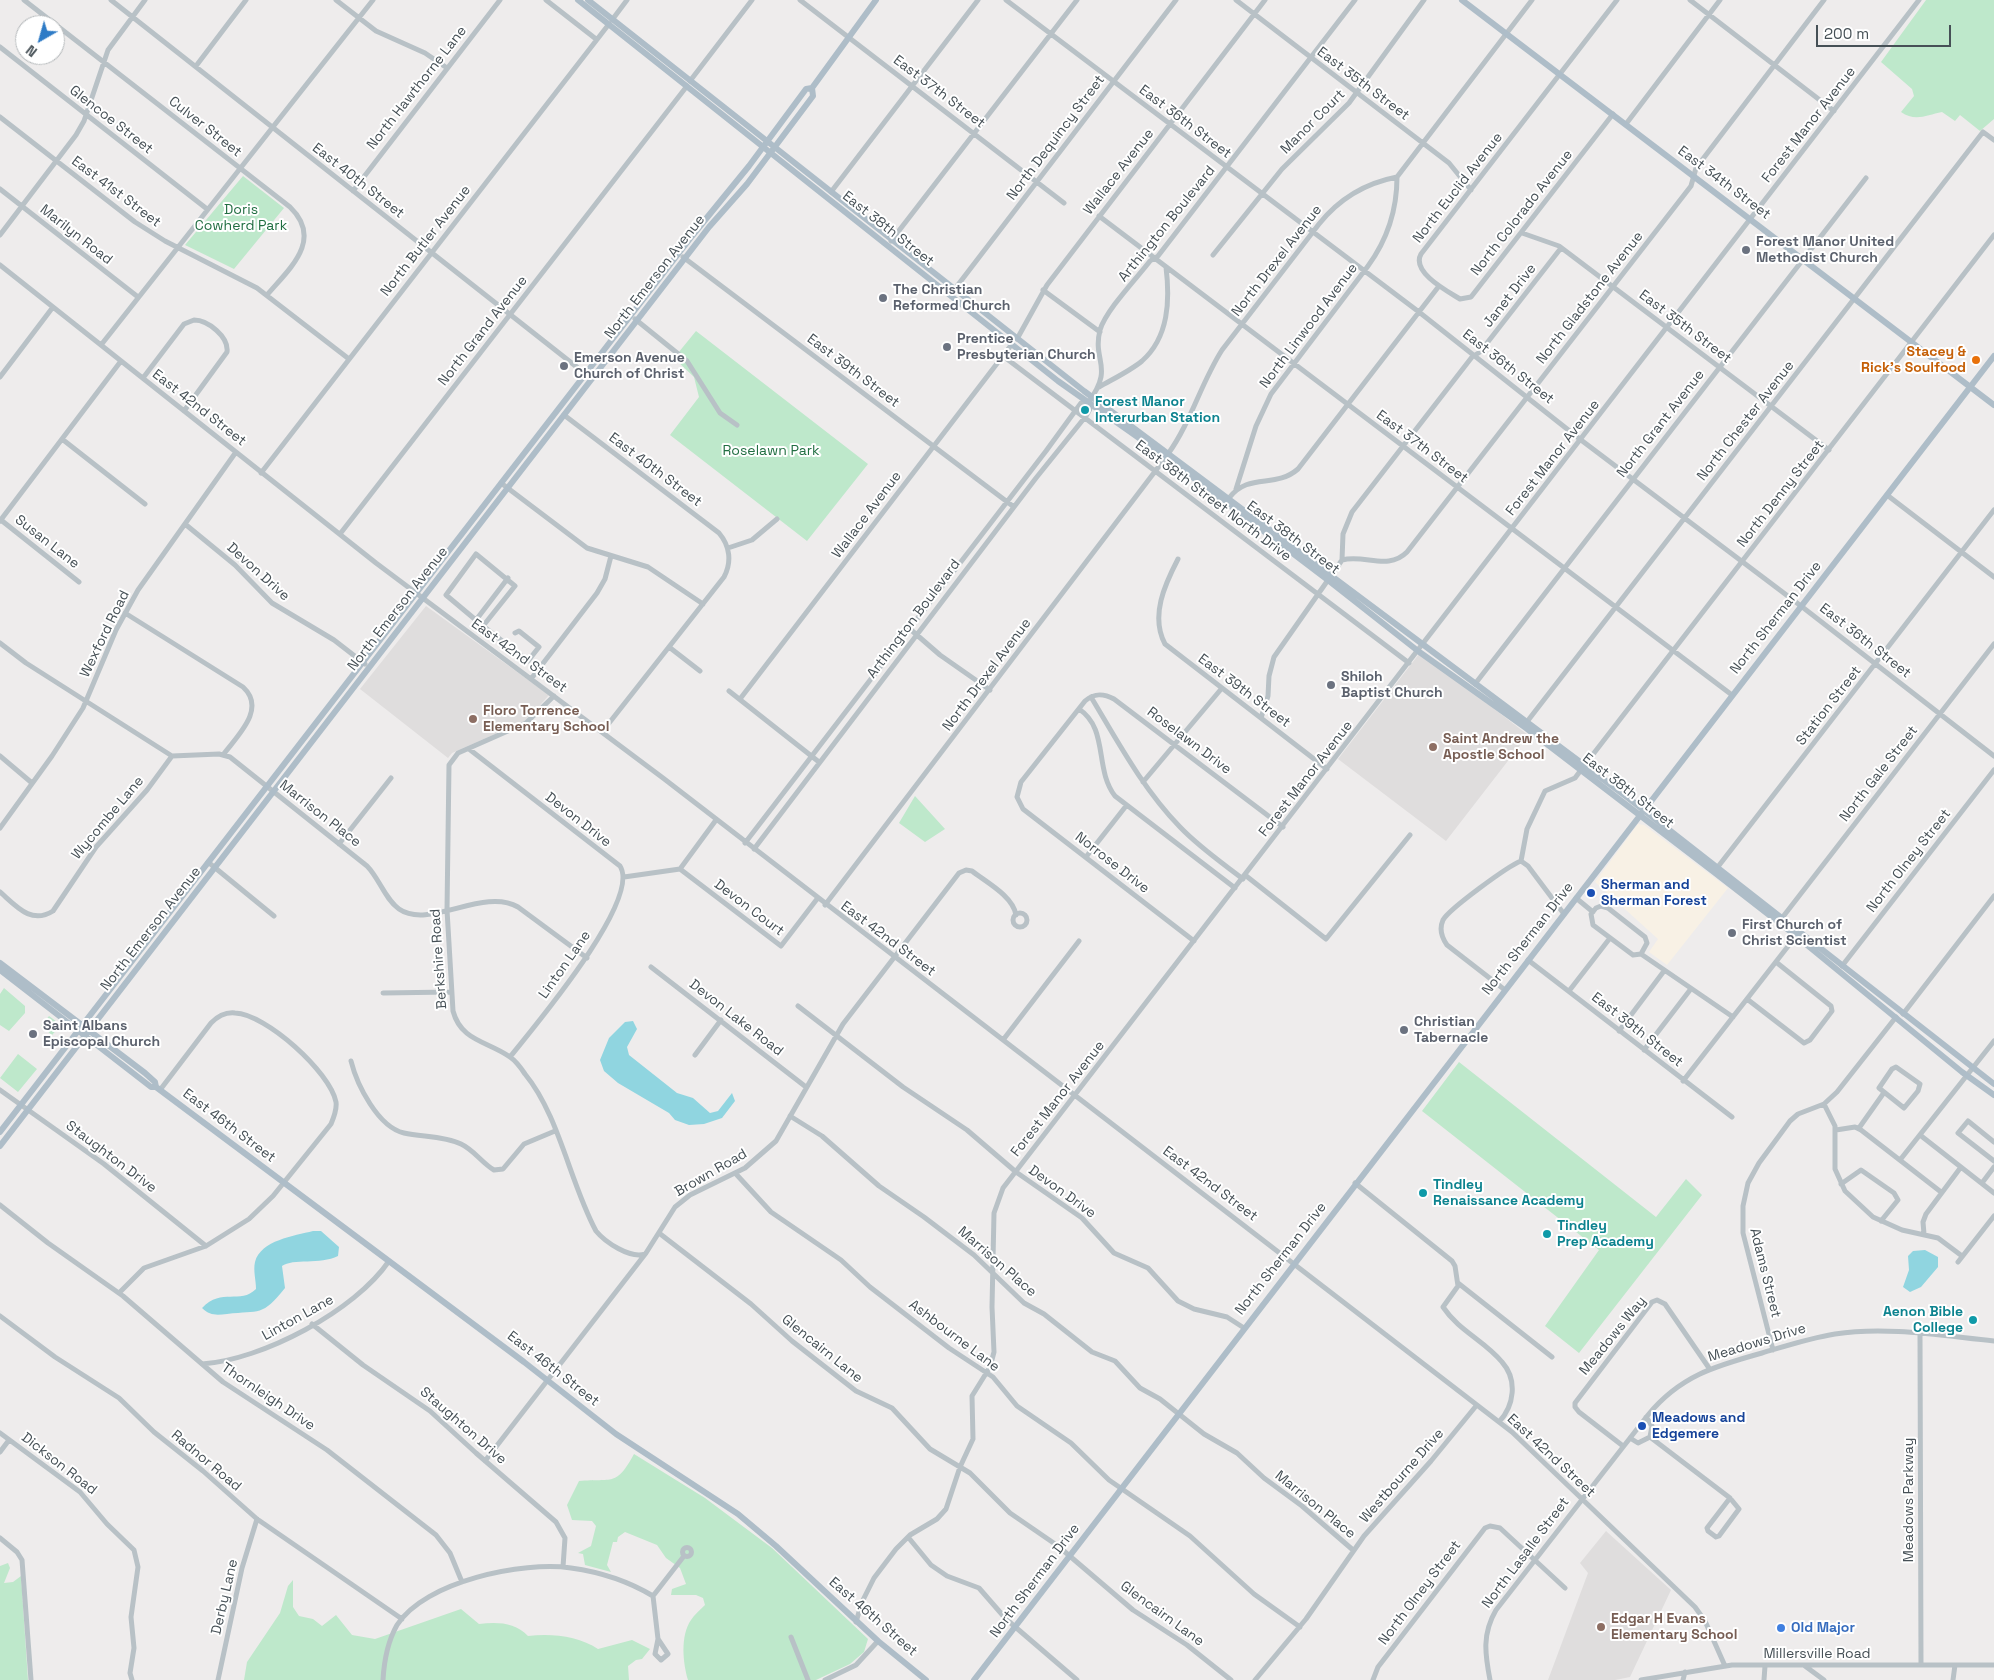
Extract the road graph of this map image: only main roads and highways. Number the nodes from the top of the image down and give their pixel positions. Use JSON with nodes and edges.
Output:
{"nodes":[{"id":1,"x":578,"y":0,"type":"edge"},
{"id":2,"x":588,"y":0,"type":"edge"},
{"id":3,"x":876,"y":0,"type":"edge"},
{"id":4,"x":1462,"y":0,"type":"edge"},
{"id":5,"x":610,"y":22,"type":"junction"},
{"id":6,"x":812,"y":88,"type":"junction"},
{"id":7,"x":765,"y":144,"type":"junction"},
{"id":8,"x":773,"y":151,"type":"junction"},
{"id":9,"x":1014,"y":341,"type":"junction"},
{"id":10,"x":1994,"y":356,"type":"edge"},
{"id":11,"x":1971,"y":387,"type":"junction"},
{"id":12,"x":1994,"y":405,"type":"edge"},
{"id":13,"x":1167,"y":456,"type":"junction"},
{"id":14,"x":1329,"y":578,"type":"junction"},
{"id":15,"x":1420,"y":649,"type":"junction"},
{"id":16,"x":1582,"y":768,"type":"junction"},
{"id":17,"x":1641,"y":812,"type":"junction"},
{"id":18,"x":0,"y":963,"type":"edge"},
{"id":19,"x":0,"y":970,"type":"edge"},
{"id":20,"x":1900,"y":1016,"type":"junction"},
{"id":21,"x":82,"y":1025,"type":"junction"},
{"id":22,"x":89,"y":1030,"type":"junction"},
{"id":23,"x":78,"y":1031,"type":"junction"},
{"id":24,"x":84,"y":1036,"type":"junction"},
{"id":25,"x":1994,"y":1084,"type":"edge"},
{"id":26,"x":158,"y":1088,"type":"junction"},
{"id":27,"x":1994,"y":1095,"type":"edge"},
{"id":28,"x":0,"y":1132,"type":"edge"},
{"id":29,"x":0,"y":1146,"type":"edge"},
{"id":30,"x":926,"y":1680,"type":"edge"},
{"id":31,"x":974,"y":1680,"type":"edge"}],
"edges":[{"from":1,"to":5,"type":"main road","name":"East 38th Street"},
{"from":2,"to":5,"type":"main road","name":"East 38th Street"},
{"from":3,"to":6,"type":"main road","name":"North Emerson Avenue"},
{"from":4,"to":11,"type":"main road","name":"East 34th Street"},
{"from":5,"to":7,"type":"main road","name":"East 38th Street"},
{"from":6,"to":7,"type":"main road","name":"North Emerson Avenue"},
{"from":6,"to":8,"type":"main road","name":"North Emerson Avenue"},
{"from":7,"to":8,"type":"main road","name":"East 38th Street"},
{"from":7,"to":21,"type":"main road","name":"North Emerson Avenue"},
{"from":8,"to":9,"type":"main road","name":"East 38th Street"},
{"from":8,"to":9,"type":"main road","name":"East 38th Street"},
{"from":8,"to":22,"type":"main road","name":"North Emerson Avenue"},
{"from":9,"to":13,"type":"main road","name":"East 38th Street"},
{"from":10,"to":11,"type":"main road","name":"North Sherman Drive"},
{"from":11,"to":12,"type":"main road","name":"East 34th Street"},
{"from":11,"to":17,"type":"main road","name":"North Sherman Drive"},
{"from":13,"to":14,"type":"main road","name":"East 38th Street"},
{"from":13,"to":14,"type":"main road","name":"East 38th Street"},
{"from":14,"to":15,"type":"main road","name":"East 38th Street"},
{"from":15,"to":16,"type":"main road","name":"East 38th Street"},
{"from":15,"to":16,"type":"main road","name":"East 38th Street"},
{"from":16,"to":17,"type":"main road","name":"East 38th Street"},
{"from":17,"to":20,"type":"main road","name":"East 38th Street"},
{"from":17,"to":20,"type":"main road","name":"East 38th Street"},
{"from":17,"to":31,"type":"main road","name":"North Sherman Drive"},
{"from":18,"to":21,"type":"main road","name":"East 46th Street"},
{"from":19,"to":23,"type":"main road","name":"East 46th Street"},
{"from":20,"to":25,"type":"main road","name":"East 38th Street"},
{"from":20,"to":27,"type":"main road","name":"East 38th Street"},
{"from":21,"to":22,"type":"main road","name":"East 46th Street"},
{"from":21,"to":23,"type":"main road","name":"North Emerson Avenue"},
{"from":22,"to":24,"type":"main road","name":"North Emerson Avenue"},
{"from":22,"to":26,"type":"main road","name":"East 46th Street"},
{"from":23,"to":24,"type":"main road","name":"East 46th Street"},
{"from":23,"to":28,"type":"main road","name":"North Emerson Avenue"},
{"from":24,"to":26,"type":"main road","name":"East 46th Street"},
{"from":24,"to":29,"type":"main road","name":"North Emerson Avenue"},
{"from":26,"to":30,"type":"main road","name":"East 46th Street"}]}
